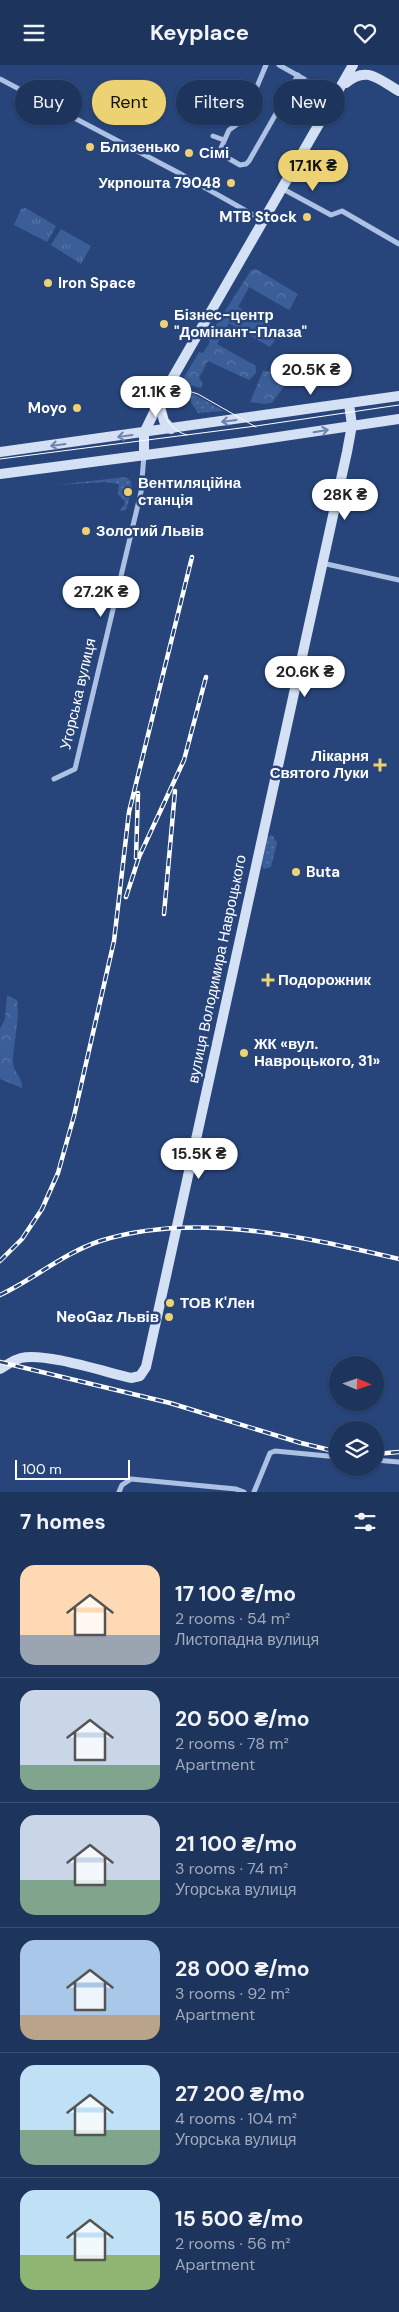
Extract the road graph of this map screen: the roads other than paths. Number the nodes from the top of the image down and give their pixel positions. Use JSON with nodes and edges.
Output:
{"nodes":[{"id":1,"x":266,"y":65,"type":"edge"},
{"id":2,"x":280,"y":65,"type":"edge"},
{"id":3,"x":354,"y":65,"type":"edge"},
{"id":4,"x":366,"y":65,"type":"edge"},
{"id":5,"x":298,"y":75,"type":"junction"},
{"id":6,"x":371,"y":75,"type":"junction"},
{"id":7,"x":0,"y":79,"type":"edge"},
{"id":8,"x":304,"y":79,"type":"tunnel mouth"},
{"id":9,"x":345,"y":80,"type":"edge"},
{"id":10,"x":345,"y":85,"type":"edge"},
{"id":11,"x":399,"y":91,"type":"edge"},
{"id":12,"x":319,"y":125,"type":"edge"},
{"id":13,"x":213,"y":136,"type":"dead end"},
{"id":14,"x":224,"y":140,"type":"junction"},
{"id":15,"x":283,"y":189,"type":"junction"},
{"id":16,"x":264,"y":221,"type":"junction"},
{"id":17,"x":399,"y":245,"type":"edge"},
{"id":18,"x":399,"y":396,"type":"edge"},
{"id":19,"x":159,"y":403,"type":"junction"},
{"id":20,"x":349,"y":404,"type":"junction"},
{"id":21,"x":399,"y":419,"type":"edge"},
{"id":22,"x":352,"y":425,"type":"junction"},
{"id":23,"x":171,"y":429,"type":"junction"},
{"id":24,"x":144,"y":433,"type":"junction"},
{"id":25,"x":0,"y":452,"type":"edge"},
{"id":26,"x":144,"y":455,"type":"junction"},
{"id":27,"x":0,"y":474,"type":"edge"},
{"id":28,"x":322,"y":563,"type":"junction"},
{"id":29,"x":399,"y":580,"type":"edge"},
{"id":30,"x":54,"y":779,"type":"dead end"},
{"id":31,"x":0,"y":1369,"type":"edge"},
{"id":32,"x":329,"y":1456,"type":"edge"},
{"id":33,"x":384,"y":1461,"type":"edge"},
{"id":34,"x":399,"y":1463,"type":"edge"},
{"id":35,"x":119,"y":1492,"type":"edge"},
{"id":36,"x":244,"y":1492,"type":"edge"},
{"id":37,"x":254,"y":1492,"type":"edge"}],
"edges":[{"from":1,"to":14,"type":"street"},
{"from":2,"to":5,"type":"street"},
{"from":3,"to":9,"type":"street"},
{"from":4,"to":6,"type":"street"},
{"from":5,"to":8,"type":"street"},
{"from":5,"to":14,"type":"street"},
{"from":6,"to":10,"type":"street"},
{"from":6,"to":11,"type":"street"},
{"from":7,"to":16,"type":"street"},
{"from":12,"to":15,"type":"street"},
{"from":13,"to":14,"type":"street"},
{"from":15,"to":16,"type":"street"},
{"from":15,"to":17,"type":"street"},
{"from":16,"to":19,"type":"street"},
{"from":18,"to":20,"type":"street"},
{"from":19,"to":23,"type":"street"},
{"from":19,"to":24,"type":"street"},
{"from":20,"to":22,"type":"street"},
{"from":20,"to":23,"type":"street","one_way":true},
{"from":21,"to":22,"type":"street"},
{"from":26,"to":22,"type":"street","one_way":true},
{"from":22,"to":28,"type":"street","name":"вулиця Володимира Навроцького"},
{"from":23,"to":24,"type":"street"},
{"from":24,"to":25,"type":"street","one_way":true},
{"from":24,"to":26,"type":"street"},
{"from":26,"to":27,"type":"street"},
{"from":26,"to":30,"type":"street","name":"Угорська вулиця"},
{"from":28,"to":29,"type":"street"},
{"from":28,"to":31,"type":"street","name":"вулиця Володимира Навроцького"},
{"from":32,"to":37,"type":"street"},
{"from":33,"to":34,"type":"street"},
{"from":35,"to":36,"type":"street"}]}
